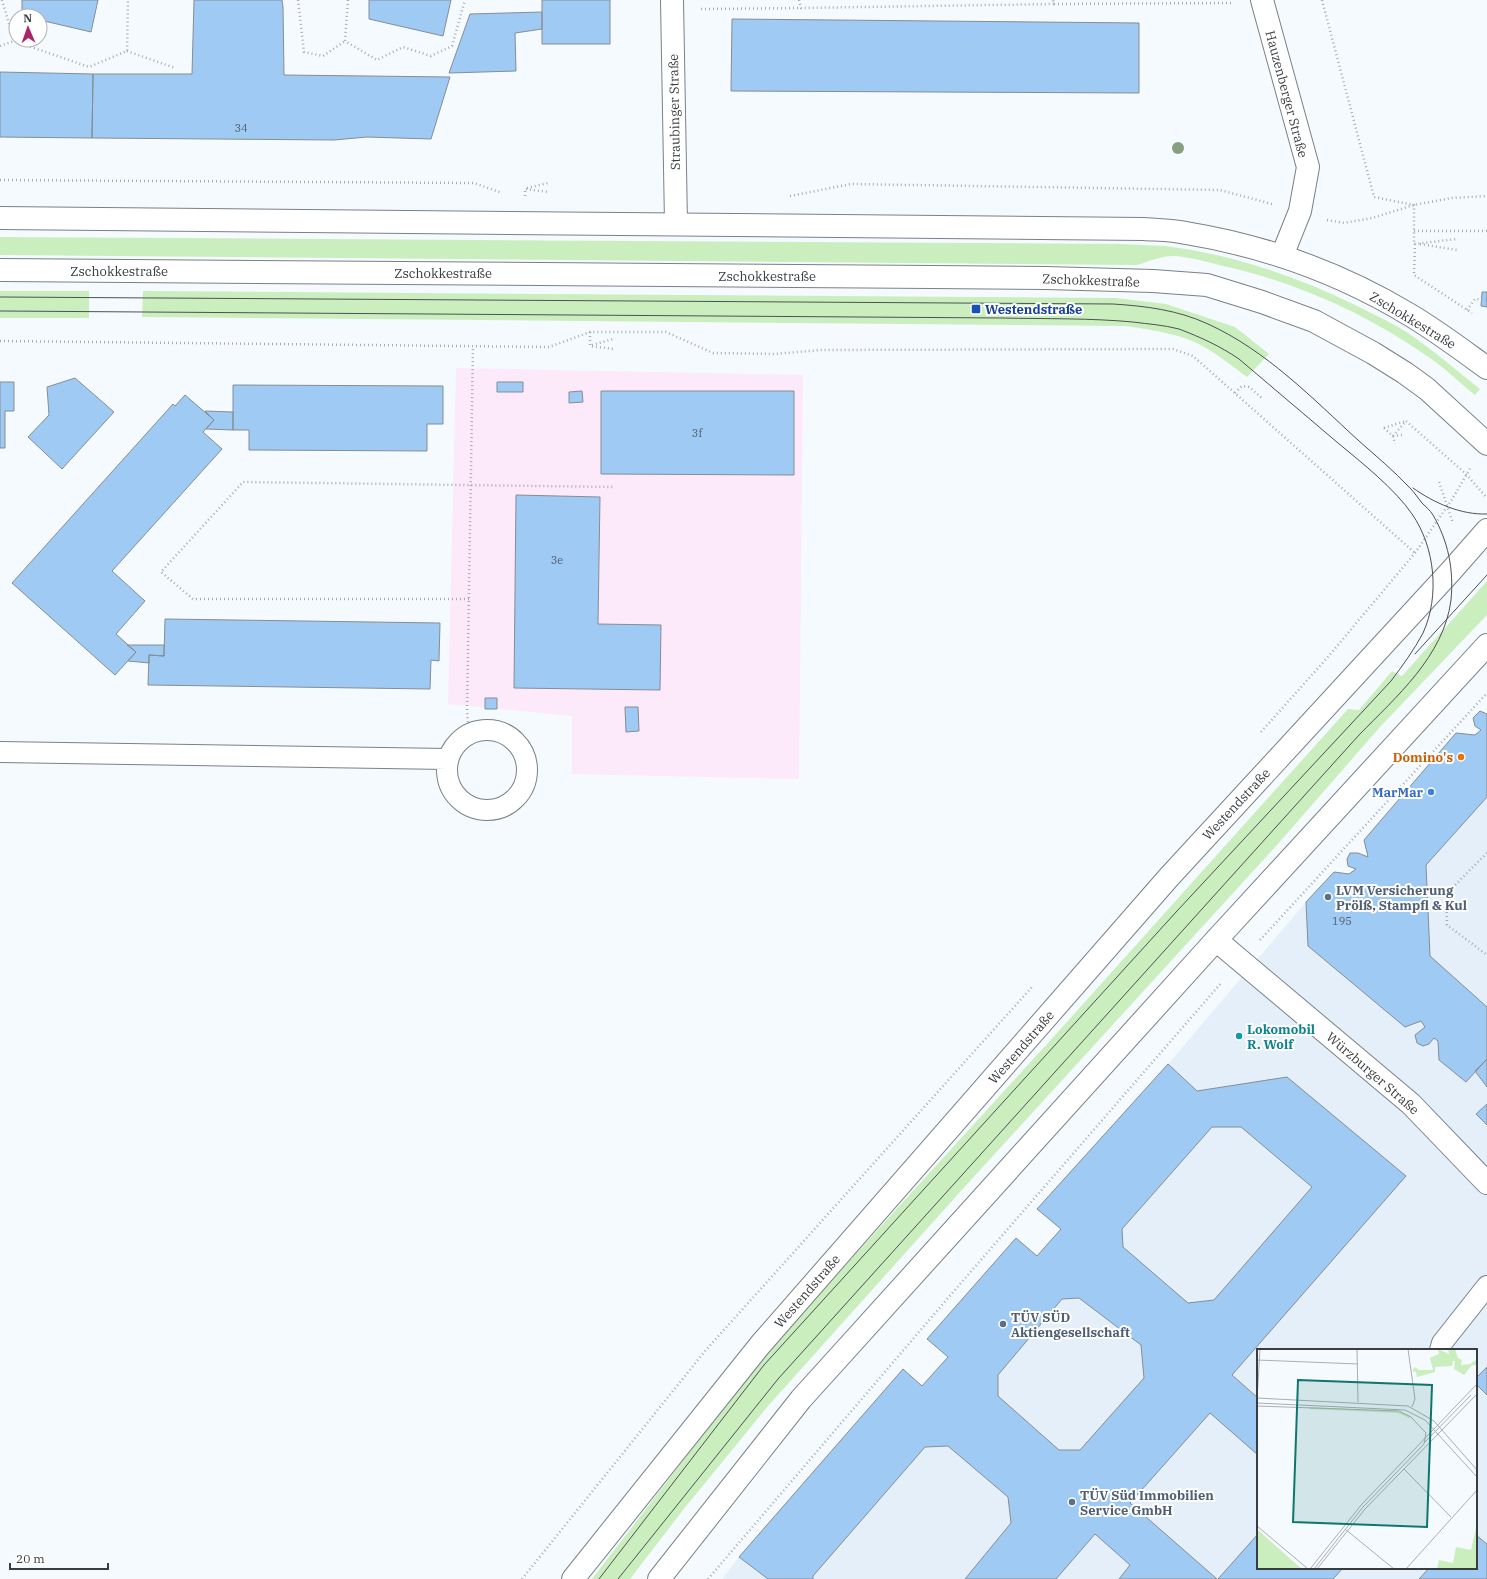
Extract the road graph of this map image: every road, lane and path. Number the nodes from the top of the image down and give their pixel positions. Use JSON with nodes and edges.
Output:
{"nodes":[{"id":1,"x":2,"y":0,"type":"edge"},
{"id":2,"x":128,"y":0,"type":"edge"},
{"id":3,"x":298,"y":0,"type":"edge"},
{"id":4,"x":348,"y":0,"type":"edge"},
{"id":5,"x":465,"y":0,"type":"edge"},
{"id":6,"x":799,"y":0,"type":"edge"},
{"id":7,"x":1054,"y":0,"type":"edge"},
{"id":8,"x":1322,"y":0,"type":"edge"},
{"id":9,"x":1262,"y":2,"type":"edge"},
{"id":10,"x":672,"y":4,"type":"edge"},
{"id":11,"x":1054,"y":4,"type":"junction"},
{"id":12,"x":801,"y":8,"type":"junction"},
{"id":13,"x":8,"y":20,"type":"edge"},
{"id":14,"x":345,"y":41,"type":"junction"},
{"id":15,"x":34,"y":48,"type":"edge"},
{"id":16,"x":127,"y":51,"type":"junction"},
{"id":17,"x":176,"y":68,"type":"dead end"},
{"id":18,"x":0,"y":180,"type":"edge"},
{"id":19,"x":548,"y":183,"type":"dead end"},
{"id":20,"x":525,"y":189,"type":"junction"},
{"id":21,"x":548,"y":192,"type":"dead end"},
{"id":22,"x":503,"y":194,"type":"dead end"},
{"id":23,"x":788,"y":196,"type":"dead end"},
{"id":24,"x":1487,"y":196,"type":"edge"},
{"id":25,"x":524,"y":202,"type":"dead end"},
{"id":26,"x":1414,"y":205,"type":"junction"},
{"id":27,"x":1300,"y":211,"type":"junction"},
{"id":28,"x":0,"y":218,"type":"edge"},
{"id":29,"x":676,"y":223,"type":"junction"},
{"id":30,"x":1414,"y":230,"type":"junction"},
{"id":31,"x":1487,"y":231,"type":"edge"},
{"id":32,"x":1457,"y":239,"type":"dead end"},
{"id":33,"x":1414,"y":244,"type":"junction"},
{"id":34,"x":1457,"y":250,"type":"dead end"},
{"id":35,"x":1282,"y":256,"type":"junction"},
{"id":36,"x":0,"y":270,"type":"edge"},
{"id":37,"x":1487,"y":300,"type":"edge"},
{"id":38,"x":1467,"y":310,"type":"junction"},
{"id":39,"x":1472,"y":313,"type":"dead end"},
{"id":40,"x":590,"y":332,"type":"junction"},
{"id":41,"x":613,"y":339,"type":"dead end"},
{"id":42,"x":0,"y":341,"type":"edge"},
{"id":43,"x":473,"y":346,"type":"junction"},
{"id":44,"x":590,"y":346,"type":"junction"},
{"id":45,"x":613,"y":349,"type":"dead end"},
{"id":46,"x":1487,"y":368,"type":"edge"},
{"id":47,"x":1235,"y":393,"type":"junction"},
{"id":48,"x":1263,"y":399,"type":"dead end"},
{"id":49,"x":1406,"y":421,"type":"junction"},
{"id":50,"x":1402,"y":435,"type":"dead end"},
{"id":51,"x":1393,"y":436,"type":"junction"},
{"id":52,"x":1395,"y":444,"type":"dead end"},
{"id":53,"x":1487,"y":444,"type":"edge"},
{"id":54,"x":1466,"y":474,"type":"junction"},
{"id":55,"x":1438,"y":482,"type":"dead end"},
{"id":56,"x":471,"y":484,"type":"junction"},
{"id":57,"x":614,"y":487,"type":"dead end"},
{"id":58,"x":1487,"y":498,"type":"edge"},
{"id":59,"x":1447,"y":507,"type":"junction"},
{"id":60,"x":1453,"y":523,"type":"dead end"},
{"id":61,"x":1487,"y":530,"type":"edge"},
{"id":62,"x":1415,"y":553,"type":"junction"},
{"id":63,"x":469,"y":599,"type":"junction"},
{"id":64,"x":1487,"y":645,"type":"edge"},
{"id":65,"x":1487,"y":694,"type":"edge"},
{"id":66,"x":469,"y":734,"type":"junction"},
{"id":67,"x":1258,"y":735,"type":"dead end"},
{"id":68,"x":0,"y":752,"type":"edge"},
{"id":69,"x":448,"y":758,"type":"junction"},
{"id":70,"x":1487,"y":853,"type":"edge"},
{"id":71,"x":1216,"y":940,"type":"junction"},
{"id":72,"x":1487,"y":954,"type":"edge"},
{"id":73,"x":1241,"y":960,"type":"junction"},
{"id":74,"x":1036,"y":983,"type":"dead end"},
{"id":75,"x":1487,"y":1183,"type":"edge"},
{"id":76,"x":1487,"y":1286,"type":"edge"},
{"id":77,"x":1440,"y":1349,"type":"edge"},
{"id":78,"x":522,"y":1579,"type":"edge"},
{"id":79,"x":573,"y":1579,"type":"edge"},
{"id":80,"x":659,"y":1579,"type":"edge"},
{"id":81,"x":708,"y":1579,"type":"edge"}],
"edges":[{"from":1,"to":13,"type":"path"},
{"from":2,"to":16,"type":"path"},
{"from":3,"to":14,"type":"path"},
{"from":4,"to":14,"type":"path"},
{"from":5,"to":14,"type":"path"},
{"from":6,"to":12,"type":"path"},
{"from":7,"to":11,"type":"path"},
{"from":8,"to":26,"type":"path"},
{"from":9,"to":11,"type":"path"},
{"from":9,"to":27,"type":"main road","name":"Hauzenberger Straße"},
{"from":10,"to":12,"type":"path"},
{"from":10,"to":29,"type":"main road","name":"Straubinger Straße"},
{"from":11,"to":12,"type":"path"},
{"from":15,"to":16,"type":"path"},
{"from":16,"to":17,"type":"path"},
{"from":18,"to":22,"type":"path"},
{"from":19,"to":20,"type":"path"},
{"from":20,"to":21,"type":"path"},
{"from":20,"to":25,"type":"path"},
{"from":23,"to":27,"type":"path"},
{"from":24,"to":26,"type":"path"},
{"from":26,"to":27,"type":"path"},
{"from":26,"to":30,"type":"path"},
{"from":27,"to":35,"type":"main road","name":"Hauzenberger Straße"},
{"from":28,"to":29,"type":"main road","name":"Zschokkestraße"},
{"from":29,"to":35,"type":"main road","name":"Zschokkestraße"},
{"from":30,"to":31,"type":"path"},
{"from":30,"to":33,"type":"path"},
{"from":32,"to":33,"type":"path"},
{"from":33,"to":34,"type":"path"},
{"from":33,"to":38,"type":"path"},
{"from":35,"to":46,"type":"main road","name":"Zschokkestraße"},
{"from":36,"to":53,"type":"main road","name":"Zschokkestraße"},
{"from":37,"to":38,"type":"path"},
{"from":38,"to":39,"type":"path"},
{"from":40,"to":43,"type":"path"},
{"from":40,"to":44,"type":"path"},
{"from":40,"to":47,"type":"path"},
{"from":41,"to":44,"type":"path"},
{"from":42,"to":43,"type":"path"},
{"from":43,"to":56,"type":"path"},
{"from":44,"to":45,"type":"path"},
{"from":47,"to":48,"type":"path"},
{"from":47,"to":62,"type":"path"},
{"from":49,"to":51,"type":"path"},
{"from":49,"to":51,"type":"path"},
{"from":49,"to":54,"type":"path"},
{"from":50,"to":51,"type":"path"},
{"from":51,"to":52,"type":"path"},
{"from":54,"to":58,"type":"path"},
{"from":54,"to":59,"type":"path"},
{"from":55,"to":59,"type":"path"},
{"from":56,"to":57,"type":"path"},
{"from":56,"to":63,"type":"path"},
{"from":56,"to":63,"type":"path"},
{"from":59,"to":60,"type":"path"},
{"from":59,"to":62,"type":"path"},
{"from":61,"to":79,"type":"main road","name":"Westendstraße"},
{"from":62,"to":67,"type":"path"},
{"from":63,"to":66,"type":"path"},
{"from":64,"to":71,"type":"main road"},
{"from":65,"to":73,"type":"path"},
{"from":66,"to":69,"type":"lane"},
{"from":66,"to":69,"type":"lane"},
{"from":68,"to":69,"type":"lane"},
{"from":70,"to":72,"type":"path"},
{"from":71,"to":73,"type":"main road","name":"Würzburger Straße"},
{"from":71,"to":80,"type":"main road"},
{"from":73,"to":75,"type":"main road","name":"Würzburger Straße"},
{"from":73,"to":81,"type":"path"},
{"from":74,"to":78,"type":"path"},
{"from":76,"to":77,"type":"lane"}]}
